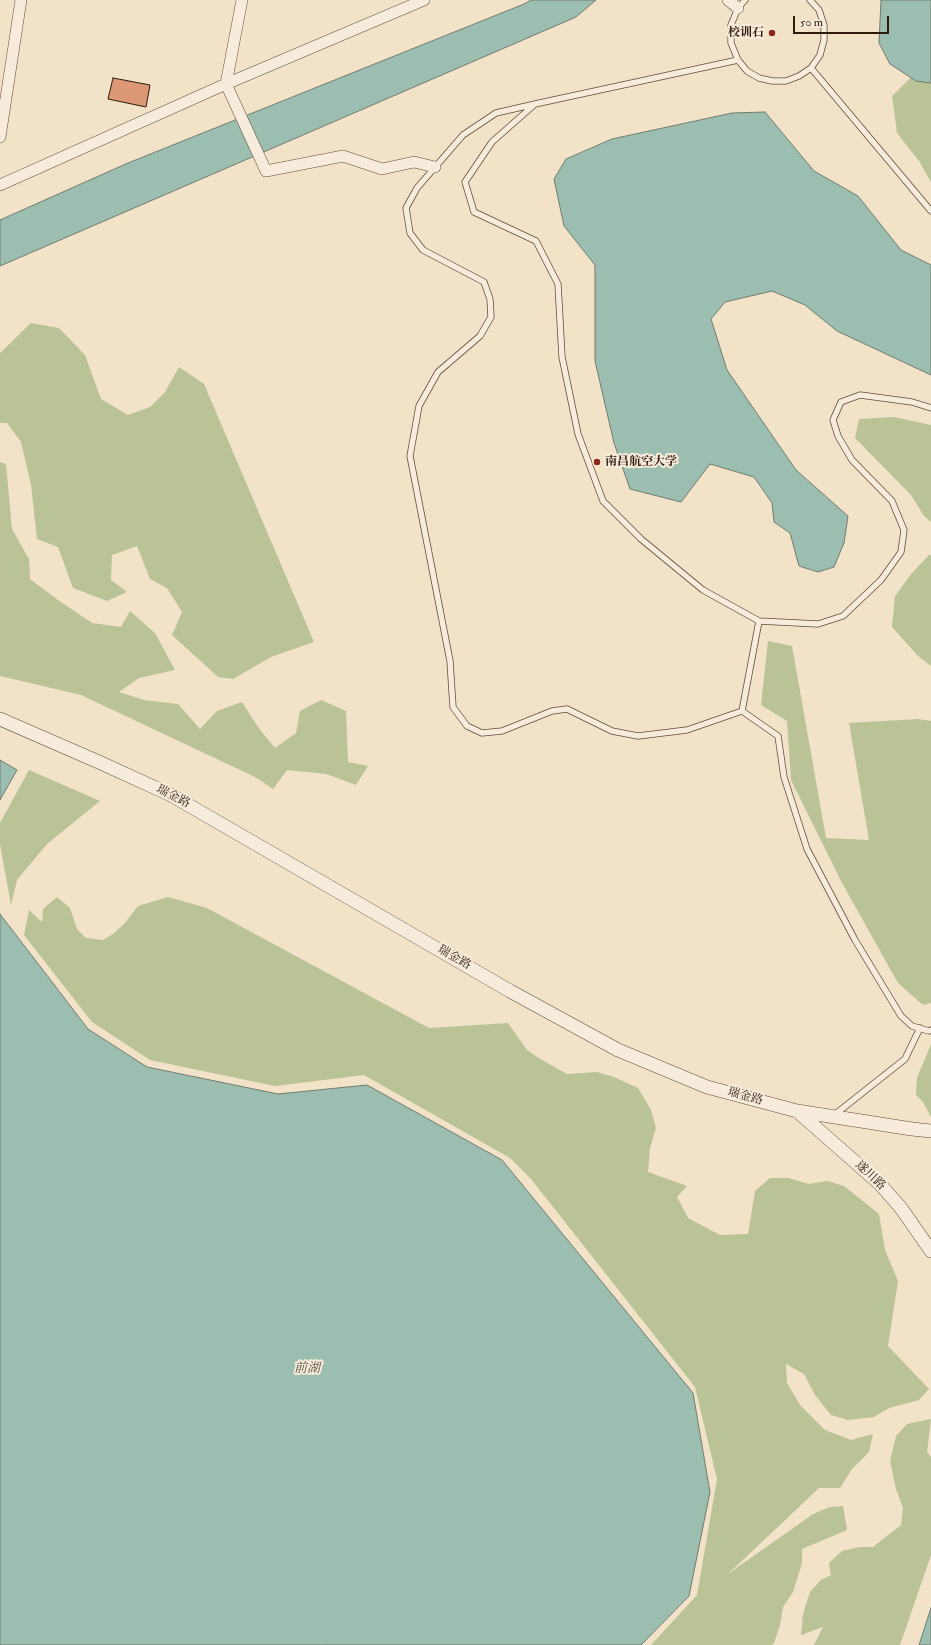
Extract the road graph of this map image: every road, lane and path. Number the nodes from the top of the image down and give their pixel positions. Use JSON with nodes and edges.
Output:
{"nodes":[{"id":1,"x":21,"y":0,"type":"edge"},
{"id":2,"x":242,"y":0,"type":"edge"},
{"id":3,"x":424,"y":0,"type":"edge"},
{"id":4,"x":728,"y":0,"type":"edge"},
{"id":5,"x":810,"y":0,"type":"edge"},
{"id":6,"x":742,"y":4,"type":"edge"},
{"id":7,"x":738,"y":60,"type":"junction"},
{"id":8,"x":811,"y":68,"type":"junction"},
{"id":9,"x":226,"y":84,"type":"junction"},
{"id":10,"x":535,"y":104,"type":"junction"},
{"id":11,"x":0,"y":137,"type":"edge"},
{"id":12,"x":435,"y":167,"type":"junction"},
{"id":13,"x":0,"y":185,"type":"edge"},
{"id":14,"x":931,"y":211,"type":"edge"},
{"id":15,"x":931,"y":408,"type":"edge"},
{"id":16,"x":759,"y":620,"type":"junction"},
{"id":17,"x":742,"y":711,"type":"junction"},
{"id":18,"x":0,"y":719,"type":"edge"},
{"id":19,"x":920,"y":1028,"type":"junction"},
{"id":20,"x":931,"y":1030,"type":"edge"},
{"id":21,"x":797,"y":1111,"type":"junction"},
{"id":22,"x":832,"y":1117,"type":"junction"},
{"id":23,"x":931,"y":1131,"type":"edge"},
{"id":24,"x":931,"y":1251,"type":"edge"}],
"edges":[{"from":1,"to":11,"type":"street"},
{"from":2,"to":9,"type":"street"},
{"from":3,"to":9,"type":"street"},
{"from":4,"to":6,"type":"street"},
{"from":5,"to":8,"type":"lane"},
{"from":6,"to":7,"type":"lane"},
{"from":7,"to":8,"type":"lane"},
{"from":7,"to":10,"type":"lane"},
{"from":8,"to":14,"type":"lane"},
{"from":9,"to":12,"type":"street"},
{"from":9,"to":13,"type":"street"},
{"from":10,"to":12,"type":"lane"},
{"from":10,"to":16,"type":"lane"},
{"from":12,"to":17,"type":"lane"},
{"from":15,"to":16,"type":"lane"},
{"from":16,"to":17,"type":"lane"},
{"from":17,"to":19,"type":"lane"},
{"from":18,"to":21,"type":"street","name":"瑞金路"},
{"from":19,"to":20,"type":"lane"},
{"from":19,"to":22,"type":"lane"},
{"from":21,"to":22,"type":"street","name":"瑞金路"},
{"from":21,"to":24,"type":"street","name":"遂川路"},
{"from":22,"to":23,"type":"street","name":"瑞金路"}]}
